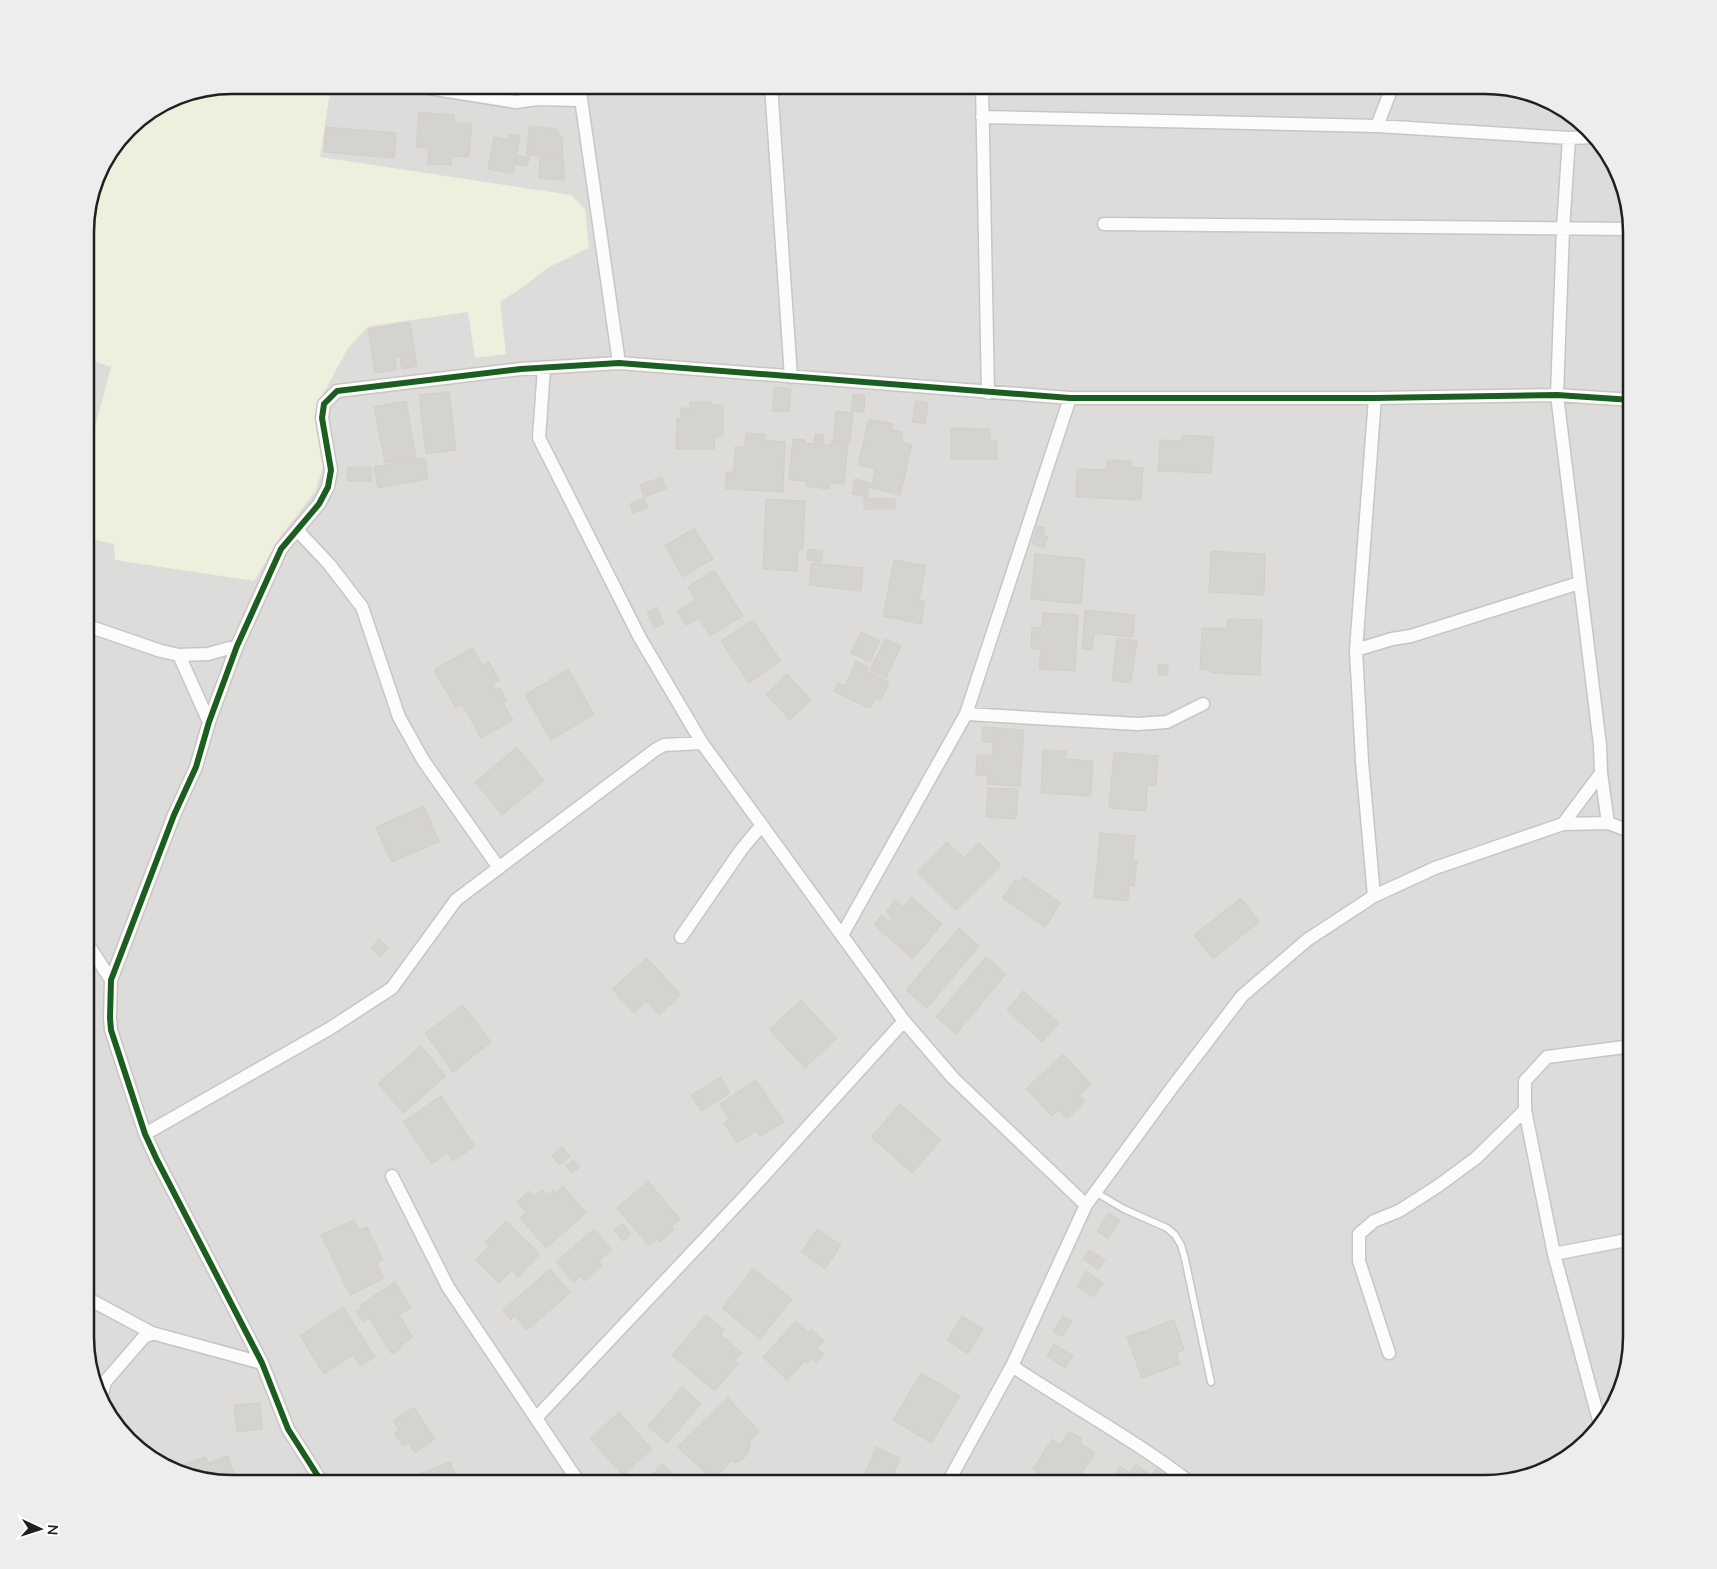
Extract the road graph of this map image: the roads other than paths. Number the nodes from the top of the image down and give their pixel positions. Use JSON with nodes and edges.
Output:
{"nodes":[{"id":1,"x":466,"y":94,"type":"edge"},
{"id":2,"x":580,"y":94,"type":"edge"},
{"id":3,"x":772,"y":94,"type":"edge"},
{"id":4,"x":982,"y":94,"type":"edge"},
{"id":5,"x":1389,"y":94,"type":"edge"},
{"id":6,"x":581,"y":100,"type":"junction"},
{"id":7,"x":982,"y":118,"type":"junction"},
{"id":8,"x":1377,"y":126,"type":"junction"},
{"id":9,"x":1586,"y":137,"type":"edge"},
{"id":10,"x":1569,"y":138,"type":"junction"},
{"id":11,"x":1104,"y":224,"type":"dead end"},
{"id":12,"x":1563,"y":228,"type":"junction"},
{"id":13,"x":1623,"y":229,"type":"edge"},
{"id":14,"x":619,"y":363,"type":"junction"},
{"id":15,"x":544,"y":368,"type":"junction"},
{"id":16,"x":791,"y":377,"type":"junction"},
{"id":17,"x":988,"y":393,"type":"junction"},
{"id":18,"x":1557,"y":396,"type":"junction"},
{"id":19,"x":1070,"y":398,"type":"junction"},
{"id":20,"x":1375,"y":398,"type":"junction"},
{"id":21,"x":1623,"y":400,"type":"edge"},
{"id":22,"x":297,"y":530,"type":"junction"},
{"id":23,"x":1579,"y":583,"type":"junction"},
{"id":24,"x":94,"y":628,"type":"edge"},
{"id":25,"x":237,"y":646,"type":"junction"},
{"id":26,"x":1356,"y":650,"type":"junction"},
{"id":27,"x":179,"y":654,"type":"junction"},
{"id":28,"x":1202,"y":704,"type":"dead end"},
{"id":29,"x":966,"y":714,"type":"junction"},
{"id":30,"x":209,"y":722,"type":"junction"},
{"id":31,"x":702,"y":743,"type":"junction"},
{"id":32,"x":1601,"y":773,"type":"junction"},
{"id":33,"x":1608,"y":823,"type":"junction"},
{"id":34,"x":1563,"y":824,"type":"junction"},
{"id":35,"x":762,"y":826,"type":"junction"},
{"id":36,"x":1623,"y":829,"type":"edge"},
{"id":37,"x":499,"y":868,"type":"junction"},
{"id":38,"x":1374,"y":896,"type":"junction"},
{"id":39,"x":842,"y":936,"type":"junction"},
{"id":40,"x":681,"y":938,"type":"dead end"},
{"id":41,"x":94,"y":954,"type":"edge"},
{"id":42,"x":111,"y":980,"type":"junction"},
{"id":43,"x":904,"y":1021,"type":"junction"},
{"id":44,"x":1623,"y":1047,"type":"edge"},
{"id":45,"x":1525,"y":1110,"type":"junction"},
{"id":46,"x":145,"y":1134,"type":"junction"},
{"id":47,"x":392,"y":1176,"type":"dead end"},
{"id":48,"x":1095,"y":1192,"type":"junction"},
{"id":49,"x":1086,"y":1205,"type":"junction"},
{"id":50,"x":1623,"y":1241,"type":"edge"},
{"id":51,"x":1554,"y":1254,"type":"junction"},
{"id":52,"x":94,"y":1302,"type":"edge"},
{"id":53,"x":152,"y":1333,"type":"junction"},
{"id":54,"x":1389,"y":1353,"type":"dead end"},
{"id":55,"x":262,"y":1363,"type":"junction"},
{"id":56,"x":1012,"y":1366,"type":"junction"},
{"id":57,"x":1211,"y":1382,"type":"dead end"},
{"id":58,"x":104,"y":1388,"type":"edge"},
{"id":59,"x":1598,"y":1417,"type":"edge"},
{"id":60,"x":536,"y":1418,"type":"junction"},
{"id":61,"x":317,"y":1475,"type":"edge"},
{"id":62,"x":574,"y":1475,"type":"edge"},
{"id":63,"x":952,"y":1475,"type":"edge"},
{"id":64,"x":1180,"y":1475,"type":"edge"}],
"edges":[{"from":1,"to":6,"type":"street"},
{"from":2,"to":6,"type":"street"},
{"from":3,"to":16,"type":"street"},
{"from":4,"to":7,"type":"street"},
{"from":5,"to":8,"type":"street"},
{"from":6,"to":14,"type":"street"},
{"from":7,"to":8,"type":"street"},
{"from":7,"to":17,"type":"street"},
{"from":8,"to":10,"type":"street"},
{"from":9,"to":10,"type":"street"},
{"from":10,"to":12,"type":"street"},
{"from":11,"to":12,"type":"street"},
{"from":12,"to":13,"type":"street"},
{"from":12,"to":18,"type":"street"},
{"from":14,"to":15,"type":"street"},
{"from":14,"to":16,"type":"street"},
{"from":15,"to":22,"type":"street"},
{"from":15,"to":31,"type":"street"},
{"from":16,"to":17,"type":"street"},
{"from":17,"to":19,"type":"street"},
{"from":18,"to":20,"type":"street"},
{"from":18,"to":21,"type":"street"},
{"from":18,"to":23,"type":"street"},
{"from":19,"to":20,"type":"street"},
{"from":19,"to":29,"type":"street"},
{"from":20,"to":26,"type":"street"},
{"from":22,"to":25,"type":"street"},
{"from":22,"to":37,"type":"street"},
{"from":23,"to":26,"type":"street"},
{"from":23,"to":32,"type":"street"},
{"from":24,"to":27,"type":"street"},
{"from":25,"to":27,"type":"street"},
{"from":25,"to":30,"type":"street"},
{"from":26,"to":38,"type":"street"},
{"from":27,"to":30,"type":"street"},
{"from":28,"to":29,"type":"street"},
{"from":29,"to":39,"type":"street"},
{"from":30,"to":42,"type":"street"},
{"from":31,"to":35,"type":"street"},
{"from":31,"to":37,"type":"street"},
{"from":32,"to":33,"type":"street"},
{"from":32,"to":34,"type":"street"},
{"from":33,"to":34,"type":"street"},
{"from":33,"to":36,"type":"street"},
{"from":34,"to":38,"type":"street"},
{"from":35,"to":39,"type":"street"},
{"from":35,"to":40,"type":"street"},
{"from":37,"to":46,"type":"street"},
{"from":38,"to":48,"type":"street"},
{"from":39,"to":43,"type":"street"},
{"from":41,"to":42,"type":"street"},
{"from":42,"to":46,"type":"street"},
{"from":43,"to":49,"type":"street"},
{"from":43,"to":60,"type":"street"},
{"from":44,"to":45,"type":"street"},
{"from":45,"to":51,"type":"street"},
{"from":45,"to":54,"type":"street"},
{"from":46,"to":55,"type":"street"},
{"from":47,"to":60,"type":"street"},
{"from":48,"to":49,"type":"street"},
{"from":48,"to":57,"type":"lane"},
{"from":49,"to":56,"type":"street"},
{"from":50,"to":51,"type":"street"},
{"from":51,"to":59,"type":"street"},
{"from":52,"to":53,"type":"street"},
{"from":53,"to":55,"type":"street"},
{"from":53,"to":58,"type":"street"},
{"from":55,"to":61,"type":"street"},
{"from":56,"to":63,"type":"street"},
{"from":56,"to":64,"type":"street"},
{"from":60,"to":62,"type":"street"}]}
